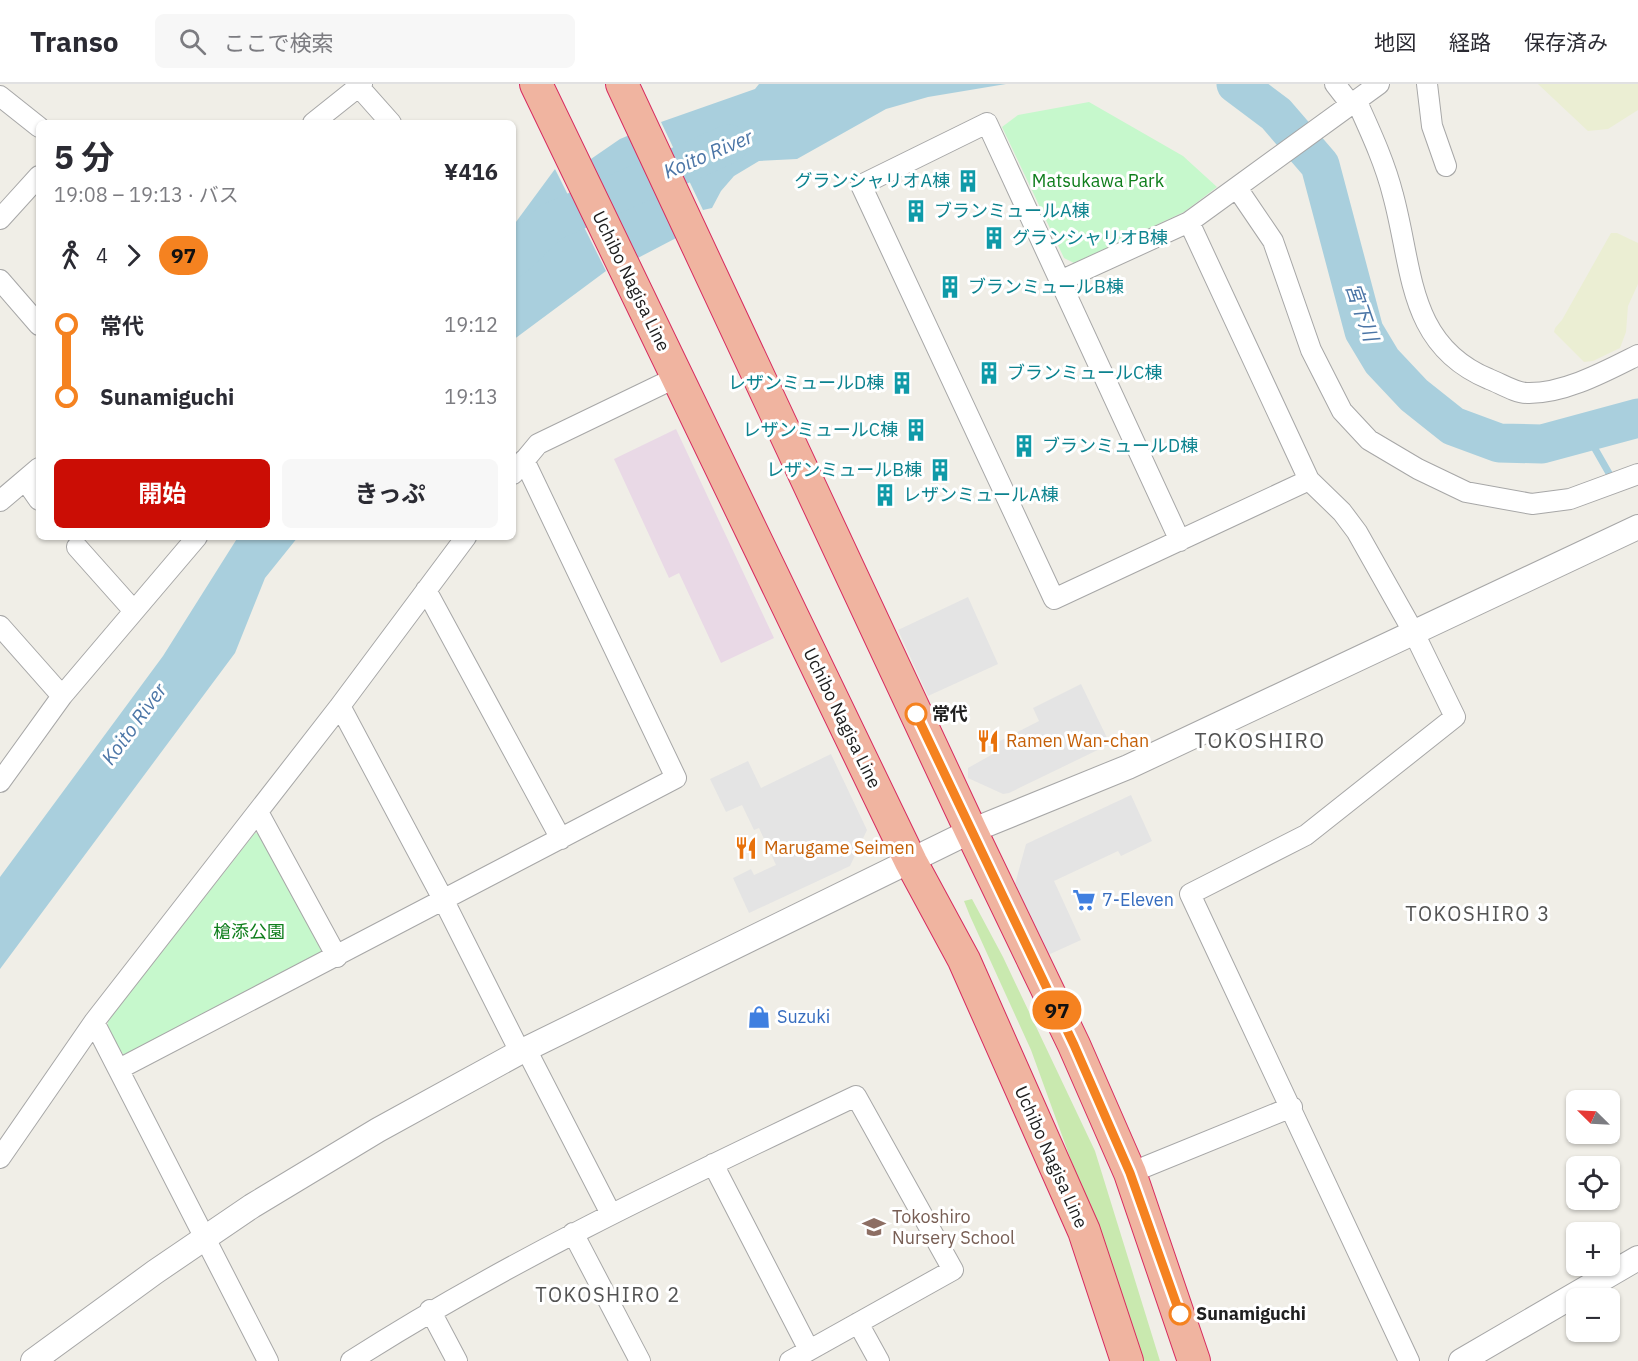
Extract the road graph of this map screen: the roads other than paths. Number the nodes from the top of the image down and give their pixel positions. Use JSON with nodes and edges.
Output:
{"nodes":[{"id":1,"x":536,"y":84,"type":"edge"},
{"id":2,"x":622,"y":84,"type":"edge"},
{"id":3,"x":1335,"y":84,"type":"edge"},
{"id":4,"x":1379,"y":84,"type":"edge"},
{"id":5,"x":1426,"y":84,"type":"edge"},
{"id":6,"x":361,"y":85,"type":"edge"},
{"id":7,"x":0,"y":96,"type":"edge"},
{"id":8,"x":1349,"y":108,"type":"junction"},
{"id":9,"x":317,"y":120,"type":"edge"},
{"id":10,"x":389,"y":120,"type":"edge"},
{"id":11,"x":36,"y":125,"type":"edge"},
{"id":12,"x":1446,"y":166,"type":"dead end"},
{"id":13,"x":36,"y":179,"type":"edge"},
{"id":14,"x":1238,"y":188,"type":"junction"},
{"id":15,"x":0,"y":219,"type":"edge"},
{"id":16,"x":1189,"y":222,"type":"junction"},
{"id":17,"x":1060,"y":281,"type":"junction"},
{"id":18,"x":2,"y":286,"type":"edge"},
{"id":19,"x":36,"y":322,"type":"edge"},
{"id":20,"x":1638,"y":355,"type":"edge"},
{"id":21,"x":677,"y":377,"type":"junction"},
{"id":22,"x":518,"y":467,"type":"edge"},
{"id":23,"x":32,"y":474,"type":"edge"},
{"id":24,"x":1638,"y":474,"type":"edge"},
{"id":25,"x":1309,"y":480,"type":"junction"},
{"id":26,"x":36,"y":489,"type":"edge"},
{"id":27,"x":0,"y":501,"type":"edge"},
{"id":28,"x":1638,"y":527,"type":"edge"},
{"id":29,"x":194,"y":540,"type":"edge"},
{"id":30,"x":464,"y":540,"type":"edge"},
{"id":31,"x":1180,"y":541,"type":"junction"},
{"id":32,"x":78,"y":547,"type":"dead end"},
{"id":33,"x":426,"y":590,"type":"junction"},
{"id":34,"x":134,"y":612,"type":"junction"},
{"id":35,"x":0,"y":626,"type":"edge"},
{"id":36,"x":1414,"y":633,"type":"junction"},
{"id":37,"x":62,"y":696,"type":"junction"},
{"id":38,"x":340,"y":706,"type":"junction"},
{"id":39,"x":0,"y":782,"type":"edge"},
{"id":40,"x":258,"y":812,"type":"junction"},
{"id":41,"x":971,"y":831,"type":"junction"},
{"id":42,"x":561,"y":839,"type":"junction"},
{"id":43,"x":911,"y":862,"type":"junction"},
{"id":44,"x":444,"y":901,"type":"junction"},
{"id":45,"x":337,"y":957,"type":"junction"},
{"id":46,"x":94,"y":1022,"type":"junction"},
{"id":47,"x":523,"y":1050,"type":"junction"},
{"id":48,"x":119,"y":1069,"type":"junction"},
{"id":49,"x":1292,"y":1107,"type":"junction"},
{"id":50,"x":0,"y":1158,"type":"edge"},
{"id":51,"x":713,"y":1164,"type":"junction"},
{"id":52,"x":1130,"y":1173,"type":"junction"},
{"id":53,"x":611,"y":1214,"type":"junction"},
{"id":54,"x":573,"y":1233,"type":"junction"},
{"id":55,"x":205,"y":1240,"type":"junction"},
{"id":56,"x":1638,"y":1258,"type":"edge"},
{"id":57,"x":430,"y":1310,"type":"junction"},
{"id":58,"x":858,"y":1323,"type":"junction"},
{"id":59,"x":809,"y":1350,"type":"junction"},
{"id":60,"x":33,"y":1361,"type":"edge"},
{"id":61,"x":268,"y":1361,"type":"edge"},
{"id":62,"x":351,"y":1361,"type":"edge"},
{"id":63,"x":457,"y":1361,"type":"edge"},
{"id":64,"x":640,"y":1361,"type":"edge"},
{"id":65,"x":790,"y":1361,"type":"edge"},
{"id":66,"x":879,"y":1361,"type":"edge"},
{"id":67,"x":1127,"y":1361,"type":"edge"},
{"id":68,"x":1194,"y":1361,"type":"edge"},
{"id":69,"x":1409,"y":1361,"type":"edge"},
{"id":70,"x":1461,"y":1361,"type":"edge"}],
"edges":[{"from":1,"to":21,"type":"highway","name":"Uchibo Nagisa Line"},
{"from":2,"to":41,"type":"highway"},
{"from":3,"to":8,"type":"street"},
{"from":4,"to":8,"type":"street"},
{"from":5,"to":12,"type":"street"},
{"from":6,"to":9,"type":"street"},
{"from":6,"to":10,"type":"street"},
{"from":7,"to":11,"type":"street"},
{"from":8,"to":14,"type":"street"},
{"from":8,"to":20,"type":"street"},
{"from":13,"to":15,"type":"street"},
{"from":14,"to":16,"type":"street"},
{"from":14,"to":24,"type":"street"},
{"from":16,"to":17,"type":"street"},
{"from":16,"to":25,"type":"street"},
{"from":17,"to":31,"type":"street"},
{"from":17,"to":31,"type":"street"},
{"from":18,"to":19,"type":"street"},
{"from":21,"to":22,"type":"street"},
{"from":21,"to":43,"type":"highway","name":"Uchibo Nagisa Line"},
{"from":22,"to":42,"type":"street"},
{"from":23,"to":26,"type":"street"},
{"from":23,"to":27,"type":"street"},
{"from":25,"to":31,"type":"street"},
{"from":25,"to":36,"type":"street"},
{"from":28,"to":36,"type":"street"},
{"from":29,"to":34,"type":"street"},
{"from":30,"to":33,"type":"street"},
{"from":32,"to":34,"type":"street"},
{"from":33,"to":38,"type":"street"},
{"from":33,"to":42,"type":"street"},
{"from":34,"to":37,"type":"street"},
{"from":35,"to":37,"type":"street"},
{"from":36,"to":41,"type":"street"},
{"from":36,"to":49,"type":"street"},
{"from":37,"to":39,"type":"street"},
{"from":38,"to":40,"type":"street"},
{"from":38,"to":44,"type":"street"},
{"from":40,"to":45,"type":"street"},
{"from":40,"to":46,"type":"street"},
{"from":41,"to":43,"type":"street"},
{"from":41,"to":52,"type":"highway"},
{"from":42,"to":44,"type":"street"},
{"from":43,"to":47,"type":"street"},
{"from":43,"to":67,"type":"highway","name":"Uchibo Nagisa Line"},
{"from":44,"to":45,"type":"street"},
{"from":44,"to":47,"type":"street"},
{"from":45,"to":48,"type":"street"},
{"from":46,"to":48,"type":"street"},
{"from":46,"to":50,"type":"street"},
{"from":47,"to":53,"type":"street"},
{"from":47,"to":55,"type":"street"},
{"from":48,"to":55,"type":"street"},
{"from":49,"to":52,"type":"street"},
{"from":49,"to":69,"type":"street"},
{"from":51,"to":53,"type":"street"},
{"from":51,"to":58,"type":"street"},
{"from":51,"to":59,"type":"street"},
{"from":52,"to":68,"type":"highway"},
{"from":53,"to":54,"type":"street"},
{"from":54,"to":57,"type":"street"},
{"from":54,"to":64,"type":"street"},
{"from":55,"to":60,"type":"street"},
{"from":55,"to":61,"type":"street"},
{"from":56,"to":70,"type":"street"},
{"from":57,"to":62,"type":"street"},
{"from":57,"to":63,"type":"street"},
{"from":58,"to":59,"type":"street"},
{"from":58,"to":66,"type":"street"},
{"from":59,"to":65,"type":"street"}]}
